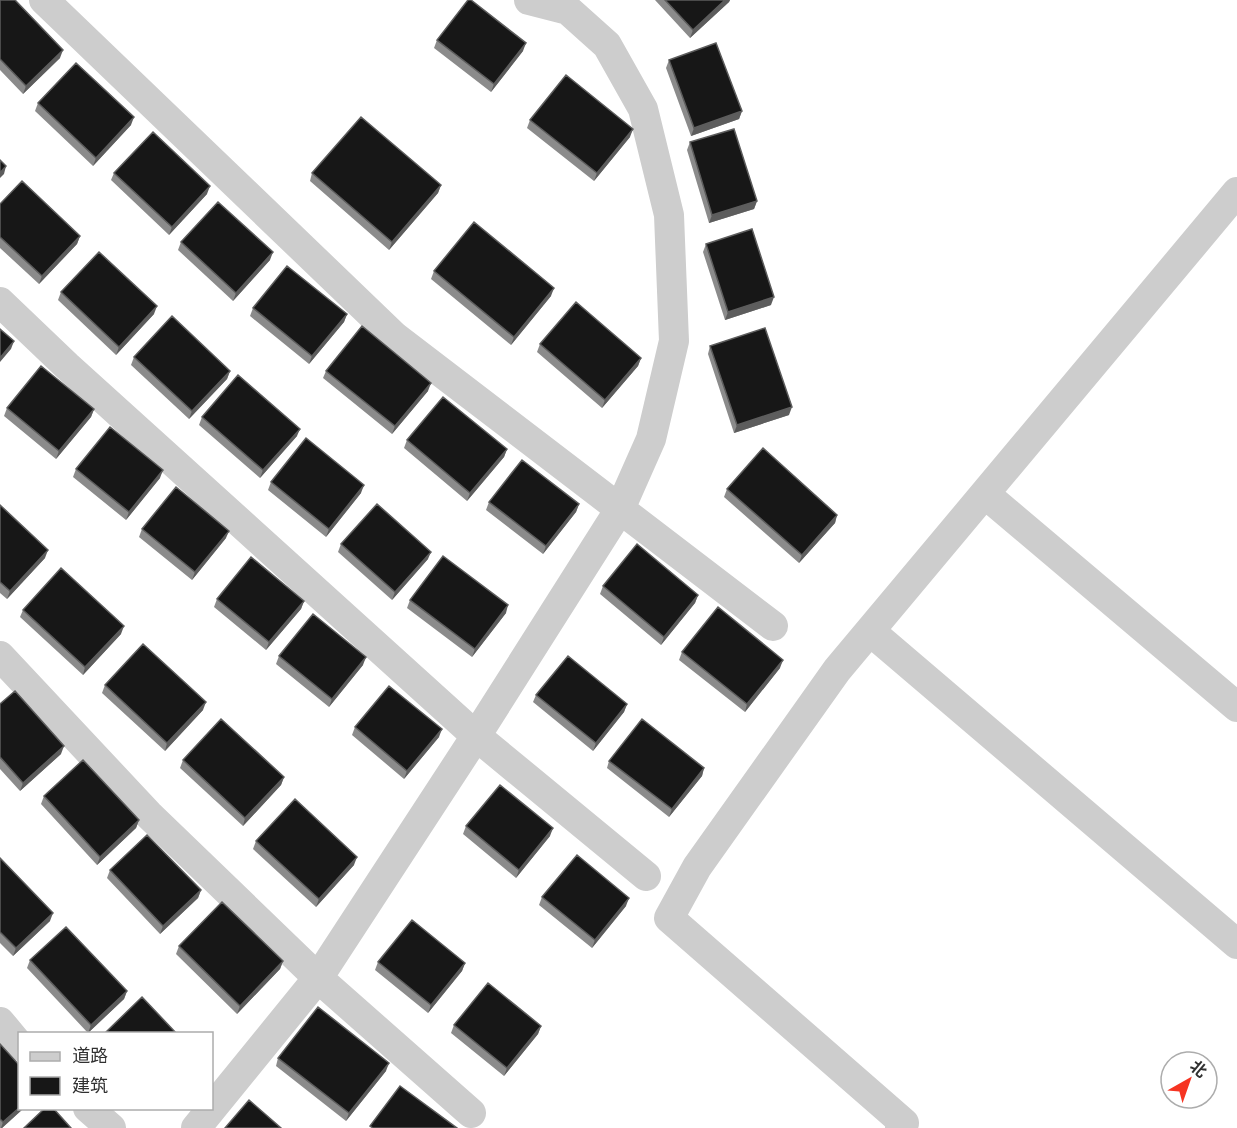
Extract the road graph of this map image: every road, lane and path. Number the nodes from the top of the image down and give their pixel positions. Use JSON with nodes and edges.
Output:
{"nodes":[{"id":1,"x":44,"y":0,"type":"edge"},
{"id":2,"x":529,"y":0,"type":"edge"},
{"id":3,"x":1237,"y":192,"type":"edge"},
{"id":4,"x":0,"y":302,"type":"edge"},
{"id":5,"x":985,"y":494,"type":"junction"},
{"id":6,"x":621,"y":509,"type":"junction"},
{"id":7,"x":773,"y":626,"type":"dead end"},
{"id":8,"x":870,"y":631,"type":"junction"},
{"id":9,"x":0,"y":656,"type":"edge"},
{"id":10,"x":1237,"y":707,"type":"edge"},
{"id":11,"x":476,"y":736,"type":"junction"},
{"id":12,"x":646,"y":876,"type":"dead end"},
{"id":13,"x":1237,"y":944,"type":"edge"},
{"id":14,"x":318,"y":978,"type":"junction"},
{"id":15,"x":0,"y":1022,"type":"edge"},
{"id":16,"x":18,"y":1044,"type":"edge"},
{"id":17,"x":213,"y":1107,"type":"edge"},
{"id":18,"x":90,"y":1110,"type":"edge"},
{"id":19,"x":211,"y":1110,"type":"edge"},
{"id":20,"x":471,"y":1113,"type":"dead end"},
{"id":21,"x":905,"y":1126,"type":"edge"},
{"id":22,"x":111,"y":1128,"type":"edge"},
{"id":23,"x":196,"y":1128,"type":"edge"}],
"edges":[{"from":1,"to":6,"type":"street"},
{"from":2,"to":6,"type":"street"},
{"from":3,"to":5,"type":"street"},
{"from":4,"to":11,"type":"street"},
{"from":5,"to":8,"type":"street"},
{"from":5,"to":10,"type":"street"},
{"from":6,"to":7,"type":"street"},
{"from":6,"to":11,"type":"street"},
{"from":8,"to":13,"type":"street"},
{"from":8,"to":21,"type":"street"},
{"from":9,"to":14,"type":"street"},
{"from":11,"to":12,"type":"street"},
{"from":11,"to":14,"type":"street"},
{"from":14,"to":17,"type":"street"},
{"from":14,"to":20,"type":"street"},
{"from":15,"to":16,"type":"street"},
{"from":18,"to":22,"type":"street"},
{"from":19,"to":23,"type":"street"}]}
